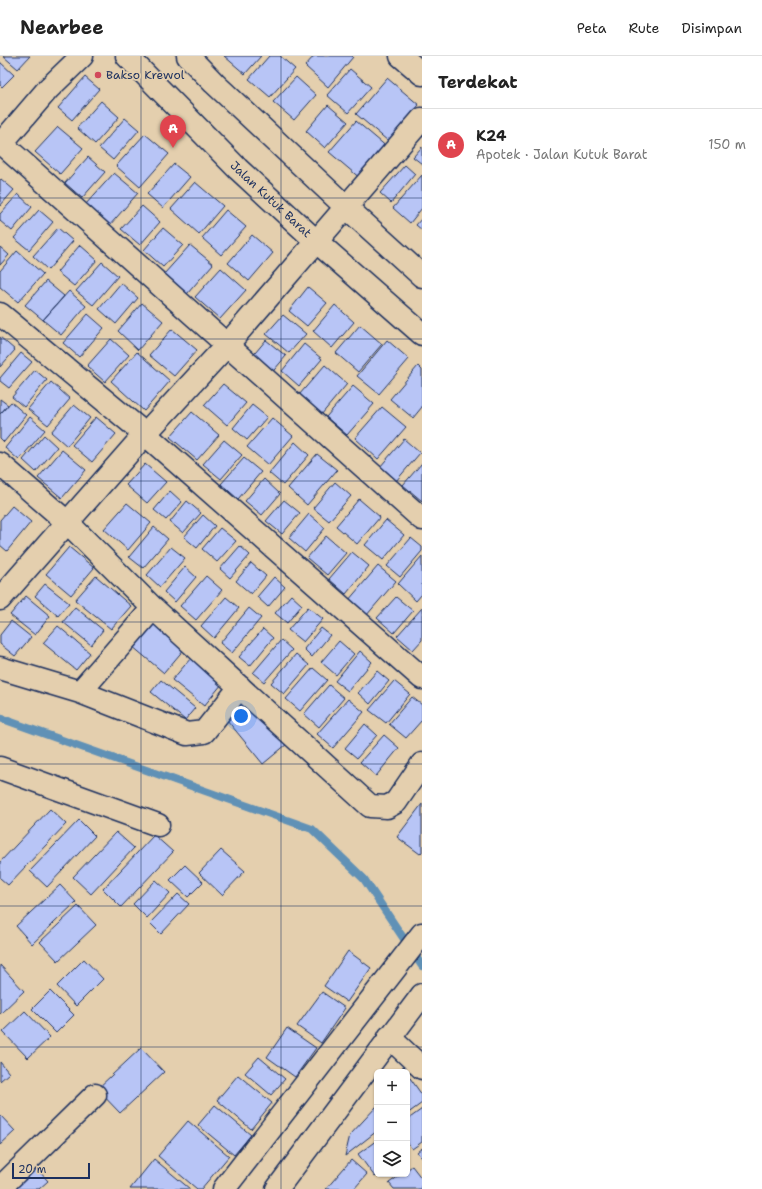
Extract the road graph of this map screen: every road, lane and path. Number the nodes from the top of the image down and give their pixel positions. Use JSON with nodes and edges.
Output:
{"nodes":[{"id":1,"x":82,"y":56,"type":"edge"},
{"id":2,"x":127,"y":56,"type":"edge"},
{"id":3,"x":188,"y":56,"type":"edge"},
{"id":4,"x":401,"y":56,"type":"edge"},
{"id":5,"x":422,"y":74,"type":"edge"},
{"id":6,"x":422,"y":119,"type":"edge"},
{"id":7,"x":1,"y":145,"type":"edge"},
{"id":8,"x":346,"y":207,"type":"junction"},
{"id":9,"x":317,"y":242,"type":"junction"},
{"id":10,"x":422,"y":276,"type":"edge"},
{"id":11,"x":0,"y":314,"type":"edge"},
{"id":12,"x":422,"y":334,"type":"edge"},
{"id":13,"x":227,"y":345,"type":"junction"},
{"id":14,"x":145,"y":434,"type":"junction"},
{"id":15,"x":0,"y":464,"type":"edge"},
{"id":16,"x":422,"y":519,"type":"edge"},
{"id":17,"x":68,"y":523,"type":"junction"},
{"id":18,"x":0,"y":599,"type":"edge"},
{"id":19,"x":153,"y":608,"type":"junction"},
{"id":20,"x":0,"y":668,"type":"edge"},
{"id":21,"x":422,"y":678,"type":"edge"},
{"id":22,"x":240,"y":686,"type":"junction"},
{"id":23,"x":80,"y":692,"type":"junction"},
{"id":24,"x":422,"y":764,"type":"edge"},
{"id":25,"x":0,"y":768,"type":"edge"},
{"id":26,"x":158,"y":825,"type":"dead end"},
{"id":27,"x":422,"y":934,"type":"edge"},
{"id":28,"x":417,"y":1002,"type":"edge"},
{"id":29,"x":389,"y":1038,"type":"junction"},
{"id":30,"x":422,"y":1068,"type":"edge"},
{"id":31,"x":95,"y":1095,"type":"dead end"},
{"id":32,"x":0,"y":1188,"type":"edge"},
{"id":33,"x":224,"y":1189,"type":"edge"},
{"id":34,"x":277,"y":1189,"type":"edge"}],
"edges":[{"from":1,"to":7,"type":"street"},
{"from":2,"to":9,"type":"street","name":"Jalan Kutuk Barat"},
{"from":3,"to":8,"type":"street"},
{"from":4,"to":5,"type":"street"},
{"from":6,"to":8,"type":"street"},
{"from":7,"to":13,"type":"street"},
{"from":8,"to":9,"type":"street"},
{"from":8,"to":10,"type":"street"},
{"from":9,"to":12,"type":"street","name":"Jalan Kutuk Barat"},
{"from":9,"to":13,"type":"street"},
{"from":11,"to":14,"type":"street"},
{"from":13,"to":14,"type":"street"},
{"from":13,"to":16,"type":"street"},
{"from":14,"to":17,"type":"street"},
{"from":14,"to":21,"type":"street"},
{"from":15,"to":17,"type":"street"},
{"from":17,"to":18,"type":"street"},
{"from":17,"to":19,"type":"street"},
{"from":19,"to":22,"type":"street"},
{"from":19,"to":23,"type":"street"},
{"from":20,"to":23,"type":"street"},
{"from":22,"to":23,"type":"street"},
{"from":22,"to":24,"type":"street"},
{"from":25,"to":26,"type":"street"},
{"from":27,"to":33,"type":"street"},
{"from":28,"to":29,"type":"street"},
{"from":29,"to":30,"type":"street"},
{"from":29,"to":34,"type":"street"},
{"from":31,"to":32,"type":"street"}]}
